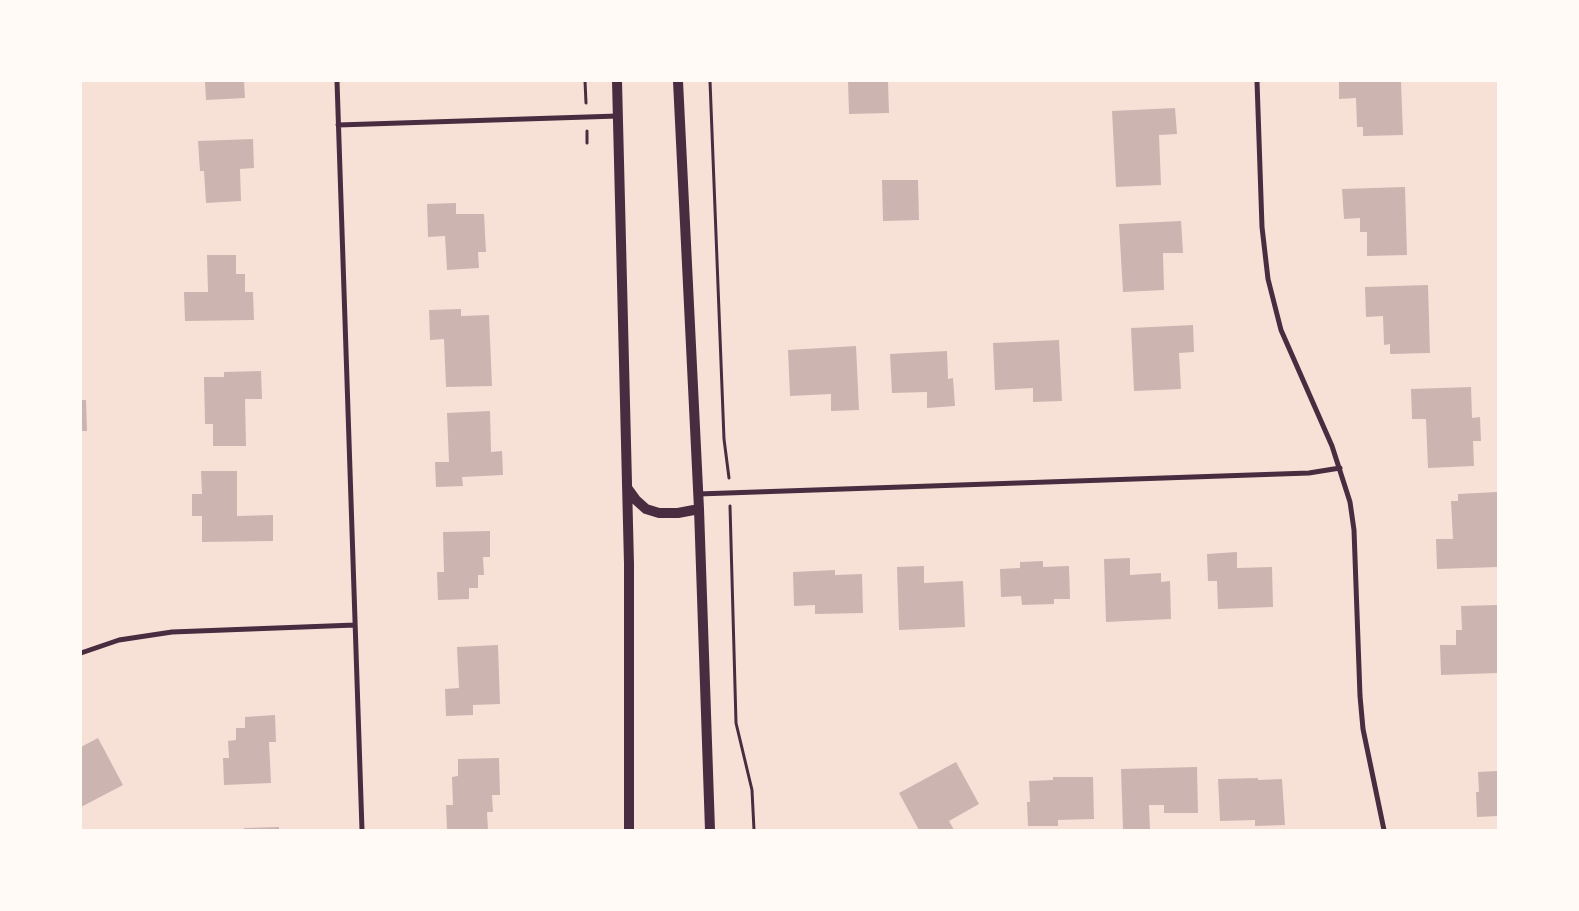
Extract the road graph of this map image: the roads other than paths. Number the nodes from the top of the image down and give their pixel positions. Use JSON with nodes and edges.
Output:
{"nodes":[{"id":1,"x":337,"y":81,"type":"edge"},
{"id":2,"x":617,"y":81,"type":"edge"},
{"id":3,"x":1257,"y":81,"type":"edge"},
{"id":4,"x":677,"y":83,"type":"edge"},
{"id":5,"x":618,"y":116,"type":"junction"},
{"id":6,"x":338,"y":125,"type":"junction"},
{"id":7,"x":1340,"y":468,"type":"junction"},
{"id":8,"x":627,"y":488,"type":"junction"},
{"id":9,"x":698,"y":494,"type":"junction"},
{"id":10,"x":699,"y":509,"type":"junction"},
{"id":11,"x":355,"y":625,"type":"junction"},
{"id":12,"x":81,"y":652,"type":"edge"},
{"id":13,"x":362,"y":830,"type":"edge"},
{"id":14,"x":629,"y":830,"type":"edge"},
{"id":15,"x":710,"y":830,"type":"edge"},
{"id":16,"x":1384,"y":830,"type":"edge"}],
"edges":[{"from":1,"to":6,"type":"street"},
{"from":2,"to":5,"type":"main road"},
{"from":3,"to":7,"type":"street"},
{"from":4,"to":9,"type":"main road"},
{"from":5,"to":6,"type":"street"},
{"from":5,"to":8,"type":"main road"},
{"from":6,"to":11,"type":"street"},
{"from":7,"to":9,"type":"street"},
{"from":7,"to":16,"type":"street"},
{"from":8,"to":10,"type":"main road"},
{"from":8,"to":14,"type":"main road"},
{"from":9,"to":10,"type":"main road"},
{"from":10,"to":15,"type":"main road"},
{"from":11,"to":12,"type":"street"},
{"from":11,"to":13,"type":"street"}]}
